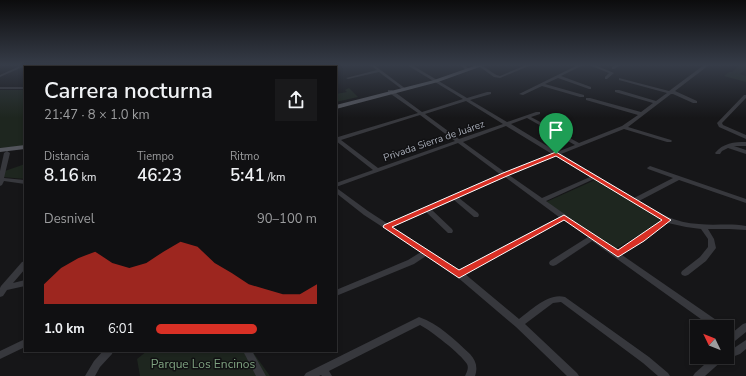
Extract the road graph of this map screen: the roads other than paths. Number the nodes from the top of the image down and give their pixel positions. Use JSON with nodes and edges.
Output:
{"nodes":[{"id":1,"x":395,"y":83,"type":"edge"},
{"id":2,"x":425,"y":83,"type":"edge"},
{"id":3,"x":439,"y":83,"type":"edge"},
{"id":4,"x":544,"y":83,"type":"edge"},
{"id":5,"x":575,"y":83,"type":"edge"},
{"id":6,"x":634,"y":83,"type":"edge"},
{"id":7,"x":684,"y":83,"type":"edge"},
{"id":8,"x":541,"y":84,"type":"junction"},
{"id":9,"x":0,"y":88,"type":"edge"},
{"id":10,"x":24,"y":88,"type":"edge"},
{"id":11,"x":403,"y":88,"type":"junction"},
{"id":12,"x":590,"y":88,"type":"dead end"},
{"id":13,"x":391,"y":91,"type":"junction"},
{"id":14,"x":618,"y":91,"type":"dead end"},
{"id":15,"x":672,"y":92,"type":"junction"},
{"id":16,"x":489,"y":93,"type":"dead end"},
{"id":17,"x":521,"y":94,"type":"dead end"},
{"id":18,"x":582,"y":96,"type":"dead end"},
{"id":19,"x":746,"y":96,"type":"edge"},
{"id":20,"x":588,"y":99,"type":"dead end"},
{"id":21,"x":467,"y":100,"type":"junction"},
{"id":22,"x":657,"y":102,"type":"junction"},
{"id":23,"x":695,"y":102,"type":"dead end"},
{"id":24,"x":337,"y":104,"type":"edge"},
{"id":25,"x":337,"y":108,"type":"edge"},
{"id":26,"x":538,"y":113,"type":"dead end"},
{"id":27,"x":421,"y":114,"type":"junction"},
{"id":28,"x":641,"y":114,"type":"junction"},
{"id":29,"x":528,"y":117,"type":"junction"},
{"id":30,"x":507,"y":124,"type":"junction"},
{"id":31,"x":624,"y":127,"type":"junction"},
{"id":32,"x":746,"y":137,"type":"edge"},
{"id":33,"x":337,"y":138,"type":"edge"},
{"id":34,"x":460,"y":141,"type":"junction"},
{"id":35,"x":669,"y":141,"type":"dead end"},
{"id":36,"x":746,"y":144,"type":"edge"},
{"id":37,"x":578,"y":145,"type":"junction"},
{"id":38,"x":728,"y":146,"type":"junction"},
{"id":39,"x":24,"y":147,"type":"edge"},
{"id":40,"x":24,"y":151,"type":"edge"},
{"id":41,"x":2,"y":152,"type":"edge"},
{"id":42,"x":746,"y":152,"type":"edge"},
{"id":43,"x":718,"y":153,"type":"dead end"},
{"id":44,"x":556,"y":154,"type":"junction"},
{"id":45,"x":650,"y":168,"type":"dead end"},
{"id":46,"x":377,"y":170,"type":"junction"},
{"id":47,"x":505,"y":175,"type":"junction"},
{"id":48,"x":595,"y":177,"type":"junction"},
{"id":49,"x":678,"y":178,"type":"junction"},
{"id":50,"x":0,"y":180,"type":"edge"},
{"id":51,"x":24,"y":182,"type":"edge"},
{"id":52,"x":337,"y":185,"type":"edge"},
{"id":53,"x":337,"y":191,"type":"edge"},
{"id":54,"x":454,"y":197,"type":"junction"},
{"id":55,"x":542,"y":201,"type":"junction"},
{"id":56,"x":634,"y":201,"type":"junction"},
{"id":57,"x":746,"y":201,"type":"edge"},
{"id":58,"x":427,"y":209,"type":"junction"},
{"id":59,"x":476,"y":215,"type":"dead end"},
{"id":60,"x":564,"y":217,"type":"junction"},
{"id":61,"x":667,"y":220,"type":"junction"},
{"id":62,"x":387,"y":227,"type":"junction"},
{"id":63,"x":703,"y":227,"type":"junction"},
{"id":64,"x":746,"y":228,"type":"edge"},
{"id":65,"x":450,"y":231,"type":"dead end"},
{"id":66,"x":593,"y":237,"type":"junction"},
{"id":67,"x":425,"y":253,"type":"junction"},
{"id":68,"x":618,"y":254,"type":"junction"},
{"id":69,"x":553,"y":263,"type":"dead end"},
{"id":70,"x":24,"y":265,"type":"edge"},
{"id":71,"x":684,"y":272,"type":"dead end"},
{"id":72,"x":459,"y":274,"type":"junction"},
{"id":73,"x":24,"y":283,"type":"edge"},
{"id":74,"x":2,"y":291,"type":"edge"},
{"id":75,"x":337,"y":294,"type":"edge"},
{"id":76,"x":709,"y":320,"type":"edge"},
{"id":77,"x":519,"y":324,"type":"junction"},
{"id":78,"x":746,"y":327,"type":"edge"},
{"id":79,"x":734,"y":334,"type":"edge"},
{"id":80,"x":24,"y":343,"type":"edge"},
{"id":81,"x":745,"y":346,"type":"edge"},
{"id":82,"x":108,"y":352,"type":"edge"},
{"id":83,"x":248,"y":352,"type":"edge"},
{"id":84,"x":734,"y":352,"type":"edge"},
{"id":85,"x":0,"y":355,"type":"edge"},
{"id":86,"x":711,"y":364,"type":"edge"},
{"id":87,"x":325,"y":372,"type":"edge"},
{"id":88,"x":90,"y":376,"type":"edge"},
{"id":89,"x":261,"y":376,"type":"edge"},
{"id":90,"x":309,"y":376,"type":"edge"},
{"id":91,"x":470,"y":376,"type":"edge"},
{"id":92,"x":574,"y":376,"type":"edge"},
{"id":93,"x":665,"y":376,"type":"edge"},
{"id":94,"x":698,"y":376,"type":"edge"}],
"edges":[{"from":1,"to":11,"type":"street"},
{"from":2,"to":11,"type":"main road"},
{"from":3,"to":21,"type":"street"},
{"from":4,"to":8,"type":"street"},
{"from":5,"to":12,"type":"street"},
{"from":6,"to":15,"type":"street"},
{"from":7,"to":15,"type":"street"},
{"from":8,"to":17,"type":"street"},
{"from":8,"to":18,"type":"street"},
{"from":9,"to":10,"type":"street"},
{"from":11,"to":13,"type":"main road"},
{"from":13,"to":24,"type":"main road"},
{"from":13,"to":25,"type":"main road"},
{"from":13,"to":27,"type":"street"},
{"from":14,"to":22,"type":"street"},
{"from":15,"to":22,"type":"street"},
{"from":15,"to":23,"type":"street"},
{"from":16,"to":21,"type":"street"},
{"from":19,"to":32,"type":"street"},
{"from":20,"to":28,"type":"street"},
{"from":21,"to":27,"type":"street"},
{"from":21,"to":30,"type":"street"},
{"from":22,"to":28,"type":"street"},
{"from":26,"to":29,"type":"street","name":"Privada Sierra de Juárez"},
{"from":27,"to":33,"type":"street"},
{"from":27,"to":34,"type":"street"},
{"from":28,"to":31,"type":"street"},
{"from":29,"to":30,"type":"street","name":"Privada Sierra de Juárez"},
{"from":29,"to":37,"type":"street"},
{"from":30,"to":34,"type":"street","name":"Privada Sierra de Juárez"},
{"from":30,"to":44,"type":"street"},
{"from":31,"to":35,"type":"street"},
{"from":31,"to":37,"type":"street"},
{"from":33,"to":46,"type":"street"},
{"from":34,"to":46,"type":"street","name":"Privada Sierra de Juárez"},
{"from":34,"to":47,"type":"street"},
{"from":36,"to":38,"type":"street"},
{"from":37,"to":44,"type":"street"},
{"from":38,"to":42,"type":"street"},
{"from":38,"to":43,"type":"street"},
{"from":39,"to":41,"type":"main road"},
{"from":40,"to":41,"type":"main road"},
{"from":41,"to":50,"type":"street"},
{"from":44,"to":47,"type":"street"},
{"from":44,"to":48,"type":"street"},
{"from":45,"to":49,"type":"street"},
{"from":46,"to":52,"type":"street","name":"Privada Sierra de Juárez"},
{"from":47,"to":54,"type":"street"},
{"from":47,"to":55,"type":"street"},
{"from":48,"to":55,"type":"street"},
{"from":48,"to":56,"type":"street"},
{"from":49,"to":56,"type":"street"},
{"from":49,"to":57,"type":"street"},
{"from":50,"to":51,"type":"street"},
{"from":53,"to":62,"type":"street"},
{"from":54,"to":58,"type":"street"},
{"from":54,"to":59,"type":"street"},
{"from":55,"to":60,"type":"street"},
{"from":56,"to":61,"type":"street"},
{"from":58,"to":62,"type":"street"},
{"from":58,"to":65,"type":"street"},
{"from":60,"to":66,"type":"street"},
{"from":60,"to":72,"type":"street"},
{"from":61,"to":63,"type":"street"},
{"from":61,"to":68,"type":"street"},
{"from":62,"to":67,"type":"street"},
{"from":63,"to":64,"type":"street"},
{"from":63,"to":71,"type":"street"},
{"from":66,"to":68,"type":"street"},
{"from":66,"to":69,"type":"street"},
{"from":67,"to":72,"type":"street"},
{"from":67,"to":75,"type":"street"},
{"from":68,"to":76,"type":"street"},
{"from":70,"to":74,"type":"street"},
{"from":72,"to":77,"type":"street"},
{"from":73,"to":74,"type":"street"},
{"from":77,"to":92,"type":"street"},
{"from":77,"to":93,"type":"street"},
{"from":78,"to":79,"type":"street"},
{"from":80,"to":85,"type":"street"},
{"from":81,"to":84,"type":"street"},
{"from":82,"to":88,"type":"street"},
{"from":83,"to":89,"type":"street"},
{"from":86,"to":94,"type":"street"},
{"from":87,"to":90,"type":"street"},
{"from":87,"to":91,"type":"street"}]}
